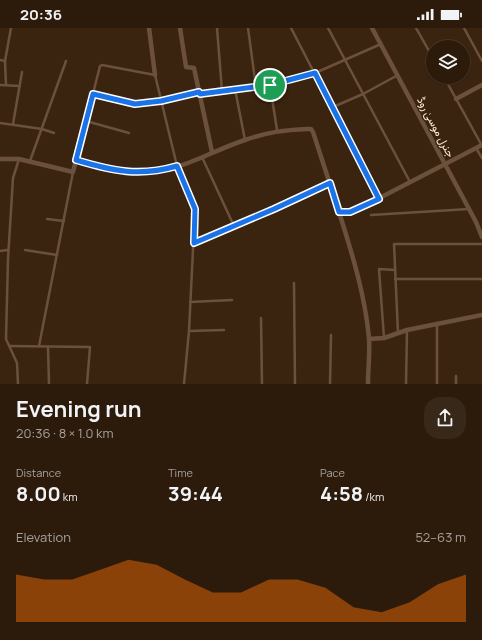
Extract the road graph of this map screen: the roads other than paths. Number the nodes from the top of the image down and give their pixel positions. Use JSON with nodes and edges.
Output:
{"nodes":[{"id":1,"x":11,"y":28,"type":"edge"},
{"id":2,"x":149,"y":28,"type":"edge"},
{"id":3,"x":180,"y":28,"type":"edge"},
{"id":4,"x":217,"y":28,"type":"edge"},
{"id":5,"x":248,"y":28,"type":"edge"},
{"id":6,"x":291,"y":28,"type":"edge"},
{"id":7,"x":328,"y":28,"type":"edge"},
{"id":8,"x":372,"y":28,"type":"edge"},
{"id":9,"x":416,"y":28,"type":"edge"},
{"id":10,"x":464,"y":28,"type":"edge"},
{"id":11,"x":381,"y":44,"type":"junction"},
{"id":12,"x":426,"y":46,"type":"edge"},
{"id":13,"x":0,"y":60,"type":"edge"},
{"id":14,"x":5,"y":61,"type":"junction"},
{"id":15,"x":66,"y":61,"type":"dead end"},
{"id":16,"x":345,"y":61,"type":"junction"},
{"id":17,"x":482,"y":62,"type":"edge"},
{"id":18,"x":22,"y":72,"type":"dead end"},
{"id":19,"x":315,"y":73,"type":"junction"},
{"id":20,"x":155,"y":75,"type":"junction"},
{"id":21,"x":398,"y":75,"type":"junction"},
{"id":22,"x":448,"y":84,"type":"edge"},
{"id":23,"x":0,"y":85,"type":"edge"},
{"id":24,"x":6,"y":85,"type":"junction"},
{"id":25,"x":270,"y":85,"type":"junction"},
{"id":26,"x":482,"y":85,"type":"edge"},
{"id":27,"x":20,"y":86,"type":"junction"},
{"id":28,"x":256,"y":87,"type":"junction"},
{"id":29,"x":235,"y":89,"type":"junction"},
{"id":30,"x":222,"y":91,"type":"junction"},
{"id":31,"x":199,"y":93,"type":"junction"},
{"id":32,"x":93,"y":94,"type":"junction"},
{"id":33,"x":363,"y":94,"type":"junction"},
{"id":34,"x":456,"y":100,"type":"junction"},
{"id":35,"x":161,"y":101,"type":"junction"},
{"id":36,"x":333,"y":107,"type":"junction"},
{"id":37,"x":86,"y":121,"type":"junction"},
{"id":38,"x":0,"y":123,"type":"edge"},
{"id":39,"x":12,"y":124,"type":"junction"},
{"id":40,"x":42,"y":129,"type":"junction"},
{"id":41,"x":277,"y":130,"type":"junction"},
{"id":42,"x":54,"y":133,"type":"dead end"},
{"id":43,"x":129,"y":133,"type":"dead end"},
{"id":44,"x":245,"y":140,"type":"junction"},
{"id":45,"x":482,"y":145,"type":"edge"},
{"id":46,"x":476,"y":148,"type":"junction"},
{"id":47,"x":212,"y":152,"type":"junction"},
{"id":48,"x":202,"y":157,"type":"junction"},
{"id":49,"x":482,"y":158,"type":"edge"},
{"id":50,"x":0,"y":159,"type":"edge"},
{"id":51,"x":19,"y":159,"type":"junction"},
{"id":52,"x":76,"y":160,"type":"junction"},
{"id":53,"x":30,"y":161,"type":"junction"},
{"id":54,"x":445,"y":164,"type":"junction"},
{"id":55,"x":177,"y":166,"type":"junction"},
{"id":56,"x":73,"y":172,"type":"junction"},
{"id":57,"x":410,"y":182,"type":"junction"},
{"id":58,"x":330,"y":183,"type":"junction"},
{"id":59,"x":379,"y":199,"type":"junction"},
{"id":60,"x":469,"y":209,"type":"junction"},
{"id":61,"x":339,"y":212,"type":"junction"},
{"id":62,"x":371,"y":215,"type":"dead end"},
{"id":63,"x":482,"y":218,"type":"edge"},
{"id":64,"x":47,"y":219,"type":"dead end"},
{"id":65,"x":64,"y":221,"type":"junction"},
{"id":66,"x":476,"y":222,"type":"junction"},
{"id":67,"x":234,"y":226,"type":"junction"},
{"id":68,"x":482,"y":237,"type":"edge"},
{"id":69,"x":194,"y":243,"type":"junction"},
{"id":70,"x":482,"y":244,"type":"edge"},
{"id":71,"x":0,"y":250,"type":"edge"},
{"id":72,"x":8,"y":250,"type":"junction"},
{"id":73,"x":25,"y":250,"type":"dead end"},
{"id":74,"x":57,"y":255,"type":"junction"},
{"id":75,"x":395,"y":270,"type":"junction"},
{"id":76,"x":395,"y":279,"type":"junction"},
{"id":77,"x":482,"y":279,"type":"edge"},
{"id":78,"x":294,"y":284,"type":"dead end"},
{"id":79,"x":232,"y":300,"type":"dead end"},
{"id":80,"x":190,"y":302,"type":"junction"},
{"id":81,"x":482,"y":315,"type":"edge"},
{"id":82,"x":261,"y":318,"type":"dead end"},
{"id":83,"x":437,"y":323,"type":"junction"},
{"id":84,"x":189,"y":330,"type":"junction"},
{"id":85,"x":224,"y":330,"type":"dead end"},
{"id":86,"x":407,"y":330,"type":"junction"},
{"id":87,"x":398,"y":332,"type":"junction"},
{"id":88,"x":331,"y":335,"type":"dead end"},
{"id":89,"x":384,"y":338,"type":"junction"},
{"id":90,"x":369,"y":339,"type":"junction"},
{"id":91,"x":9,"y":346,"type":"junction"},
{"id":92,"x":39,"y":346,"type":"junction"},
{"id":93,"x":48,"y":346,"type":"junction"},
{"id":94,"x":456,"y":376,"type":"dead end"},
{"id":95,"x":18,"y":384,"type":"edge"},
{"id":96,"x":49,"y":384,"type":"edge"},
{"id":97,"x":87,"y":384,"type":"edge"},
{"id":98,"x":184,"y":384,"type":"edge"},
{"id":99,"x":262,"y":384,"type":"edge"},
{"id":100,"x":295,"y":384,"type":"edge"},
{"id":101,"x":330,"y":384,"type":"edge"},
{"id":102,"x":368,"y":384,"type":"edge"},
{"id":103,"x":406,"y":384,"type":"edge"},
{"id":104,"x":437,"y":384,"type":"edge"},
{"id":105,"x":456,"y":384,"type":"edge"}],
"edges":[{"from":1,"to":14,"type":"lane"},
{"from":2,"to":20,"type":"street"},
{"from":3,"to":31,"type":"street"},
{"from":4,"to":30,"type":"lane"},
{"from":5,"to":28,"type":"lane"},
{"from":6,"to":19,"type":"lane"},
{"from":7,"to":16,"type":"lane"},
{"from":8,"to":11,"type":"street","name":"جنرل موسیٰ روڈ"},
{"from":9,"to":12,"type":"lane"},
{"from":10,"to":17,"type":"lane"},
{"from":11,"to":16,"type":"lane"},
{"from":11,"to":21,"type":"street","name":"جنرل موسیٰ روڈ"},
{"from":13,"to":14,"type":"lane"},
{"from":14,"to":24,"type":"lane"},
{"from":15,"to":40,"type":"lane"},
{"from":16,"to":19,"type":"lane"},
{"from":16,"to":33,"type":"lane"},
{"from":18,"to":27,"type":"lane"},
{"from":19,"to":25,"type":"lane"},
{"from":19,"to":36,"type":"lane"},
{"from":20,"to":32,"type":"lane"},
{"from":20,"to":35,"type":"lane"},
{"from":21,"to":33,"type":"lane"},
{"from":21,"to":54,"type":"street","name":"جنرل موسیٰ روڈ"},
{"from":22,"to":34,"type":"lane"},
{"from":23,"to":24,"type":"lane"},
{"from":24,"to":27,"type":"lane"},
{"from":25,"to":28,"type":"lane"},
{"from":25,"to":41,"type":"lane"},
{"from":26,"to":34,"type":"street"},
{"from":27,"to":39,"type":"lane"},
{"from":28,"to":29,"type":"lane"},
{"from":29,"to":30,"type":"lane"},
{"from":29,"to":44,"type":"lane"},
{"from":30,"to":31,"type":"lane"},
{"from":31,"to":35,"type":"lane"},
{"from":31,"to":47,"type":"street"},
{"from":32,"to":35,"type":"lane"},
{"from":32,"to":37,"type":"lane"},
{"from":33,"to":36,"type":"lane"},
{"from":33,"to":57,"type":"lane"},
{"from":34,"to":45,"type":"lane"},
{"from":35,"to":55,"type":"lane"},
{"from":36,"to":59,"type":"lane"},
{"from":37,"to":43,"type":"lane"},
{"from":37,"to":52,"type":"lane"},
{"from":38,"to":39,"type":"lane"},
{"from":39,"to":40,"type":"lane"},
{"from":40,"to":42,"type":"lane"},
{"from":40,"to":53,"type":"lane"},
{"from":41,"to":44,"type":"street"},
{"from":41,"to":58,"type":"street"},
{"from":44,"to":47,"type":"street"},
{"from":45,"to":46,"type":"street"},
{"from":46,"to":49,"type":"lane"},
{"from":46,"to":54,"type":"street"},
{"from":47,"to":48,"type":"street"},
{"from":48,"to":55,"type":"street"},
{"from":48,"to":67,"type":"lane"},
{"from":50,"to":51,"type":"street"},
{"from":51,"to":53,"type":"street"},
{"from":51,"to":72,"type":"lane"},
{"from":52,"to":55,"type":"street"},
{"from":52,"to":56,"type":"street"},
{"from":53,"to":56,"type":"street"},
{"from":54,"to":57,"type":"street"},
{"from":54,"to":60,"type":"street","name":"جنرل موسیٰ روڈ"},
{"from":55,"to":69,"type":"lane"},
{"from":56,"to":65,"type":"lane"},
{"from":57,"to":59,"type":"street"},
{"from":58,"to":61,"type":"street"},
{"from":58,"to":67,"type":"lane"},
{"from":59,"to":61,"type":"street"},
{"from":60,"to":62,"type":"lane"},
{"from":60,"to":66,"type":"street","name":"جنرل موسیٰ روڈ"},
{"from":61,"to":90,"type":"street"},
{"from":63,"to":66,"type":"street"},
{"from":64,"to":65,"type":"lane"},
{"from":65,"to":74,"type":"lane"},
{"from":66,"to":68,"type":"street","name":"جنرل موسیٰ روڈ"},
{"from":67,"to":69,"type":"lane"},
{"from":69,"to":80,"type":"lane"},
{"from":70,"to":75,"type":"lane"},
{"from":71,"to":72,"type":"lane"},
{"from":72,"to":91,"type":"lane"},
{"from":73,"to":74,"type":"lane"},
{"from":74,"to":92,"type":"lane"},
{"from":75,"to":76,"type":"lane"},
{"from":75,"to":89,"type":"lane"},
{"from":76,"to":77,"type":"lane"},
{"from":76,"to":87,"type":"lane"},
{"from":78,"to":100,"type":"lane"},
{"from":79,"to":80,"type":"lane"},
{"from":80,"to":84,"type":"lane"},
{"from":81,"to":83,"type":"street"},
{"from":82,"to":99,"type":"lane"},
{"from":83,"to":86,"type":"street"},
{"from":83,"to":104,"type":"lane"},
{"from":84,"to":85,"type":"lane"},
{"from":84,"to":98,"type":"lane"},
{"from":86,"to":87,"type":"street"},
{"from":86,"to":103,"type":"lane"},
{"from":87,"to":89,"type":"street"},
{"from":88,"to":101,"type":"lane"},
{"from":89,"to":90,"type":"street"},
{"from":90,"to":102,"type":"street"},
{"from":91,"to":92,"type":"lane"},
{"from":91,"to":95,"type":"lane"},
{"from":92,"to":93,"type":"lane"},
{"from":93,"to":96,"type":"lane"},
{"from":93,"to":97,"type":"lane"},
{"from":94,"to":105,"type":"lane"}]}
